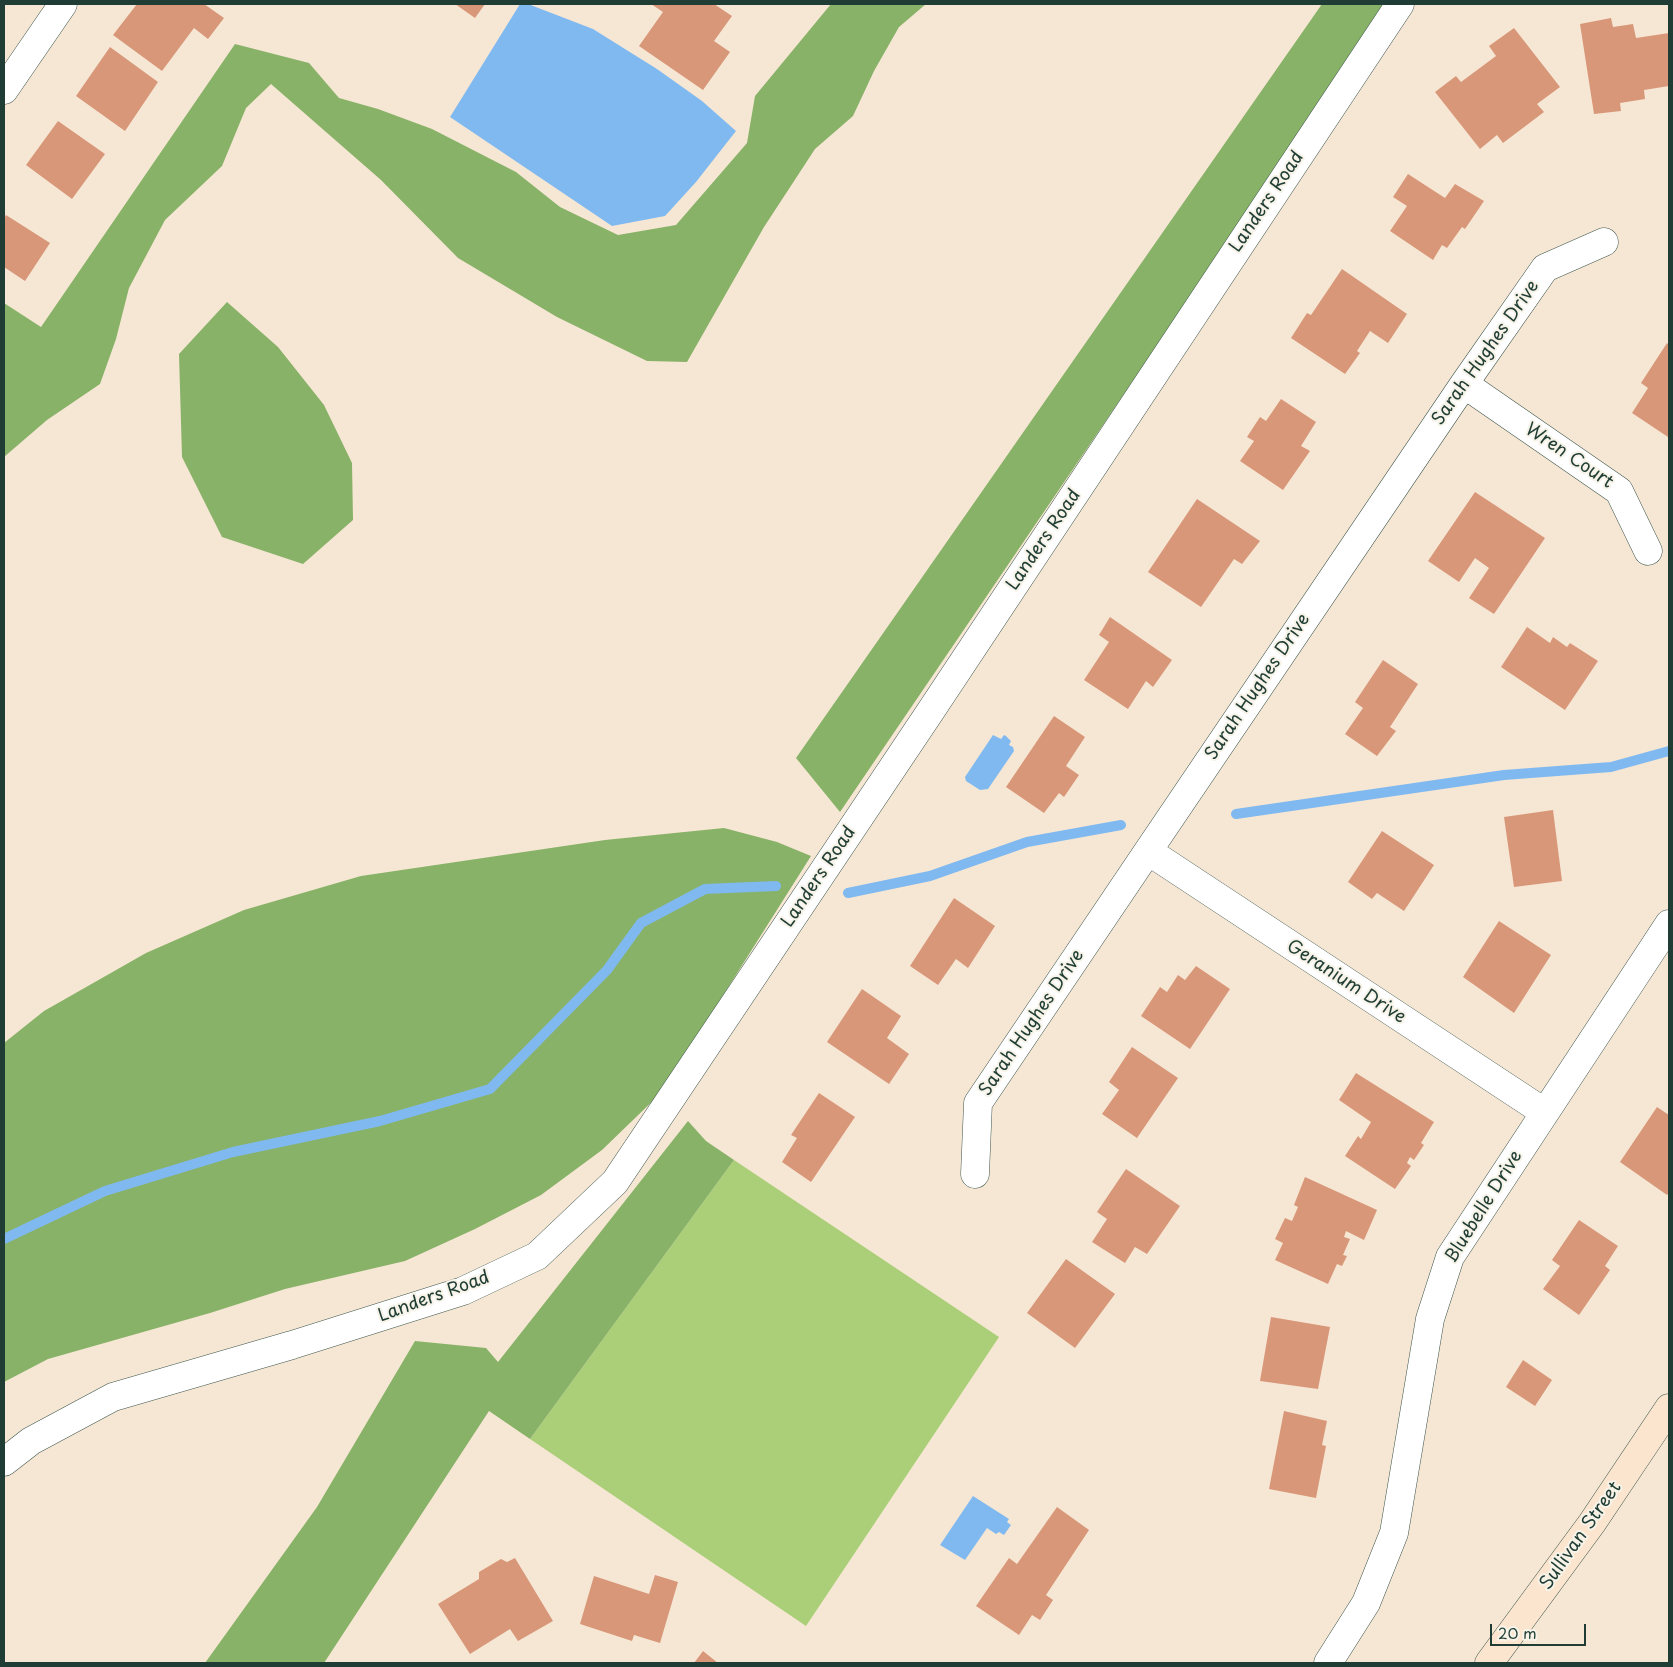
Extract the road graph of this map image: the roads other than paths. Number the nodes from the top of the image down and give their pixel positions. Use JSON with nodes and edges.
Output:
{"nodes":[{"id":1,"x":63,"y":4,"type":"edge"},
{"id":2,"x":1400,"y":4,"type":"edge"},
{"id":3,"x":4,"y":90,"type":"edge"},
{"id":4,"x":1604,"y":242,"type":"dead end"},
{"id":5,"x":1464,"y":384,"type":"junction"},
{"id":6,"x":1648,"y":551,"type":"dead end"},
{"id":7,"x":1148,"y":851,"type":"junction"},
{"id":8,"x":1669,"y":924,"type":"edge"},
{"id":9,"x":1544,"y":1112,"type":"junction"},
{"id":10,"x":975,"y":1174,"type":"dead end"},
{"id":11,"x":1669,"y":1408,"type":"edge"},
{"id":12,"x":4,"y":1462,"type":"edge"},
{"id":13,"x":1328,"y":1663,"type":"edge"},
{"id":14,"x":1490,"y":1663,"type":"edge"}],
"edges":[{"from":1,"to":3,"type":"street"},
{"from":2,"to":12,"type":"street","name":"Landers Road"},
{"from":4,"to":5,"type":"street","name":"Sarah Hughes Drive"},
{"from":5,"to":6,"type":"street","name":"Wren Court"},
{"from":5,"to":7,"type":"street","name":"Sarah Hughes Drive"},
{"from":7,"to":9,"type":"street","name":"Geranium Drive"},
{"from":7,"to":10,"type":"street","name":"Sarah Hughes Drive"},
{"from":8,"to":9,"type":"street","name":"Bluebelle Drive"},
{"from":9,"to":13,"type":"street","name":"Bluebelle Drive"},
{"from":11,"to":14,"type":"main road","name":"Sullivan Street"}]}
